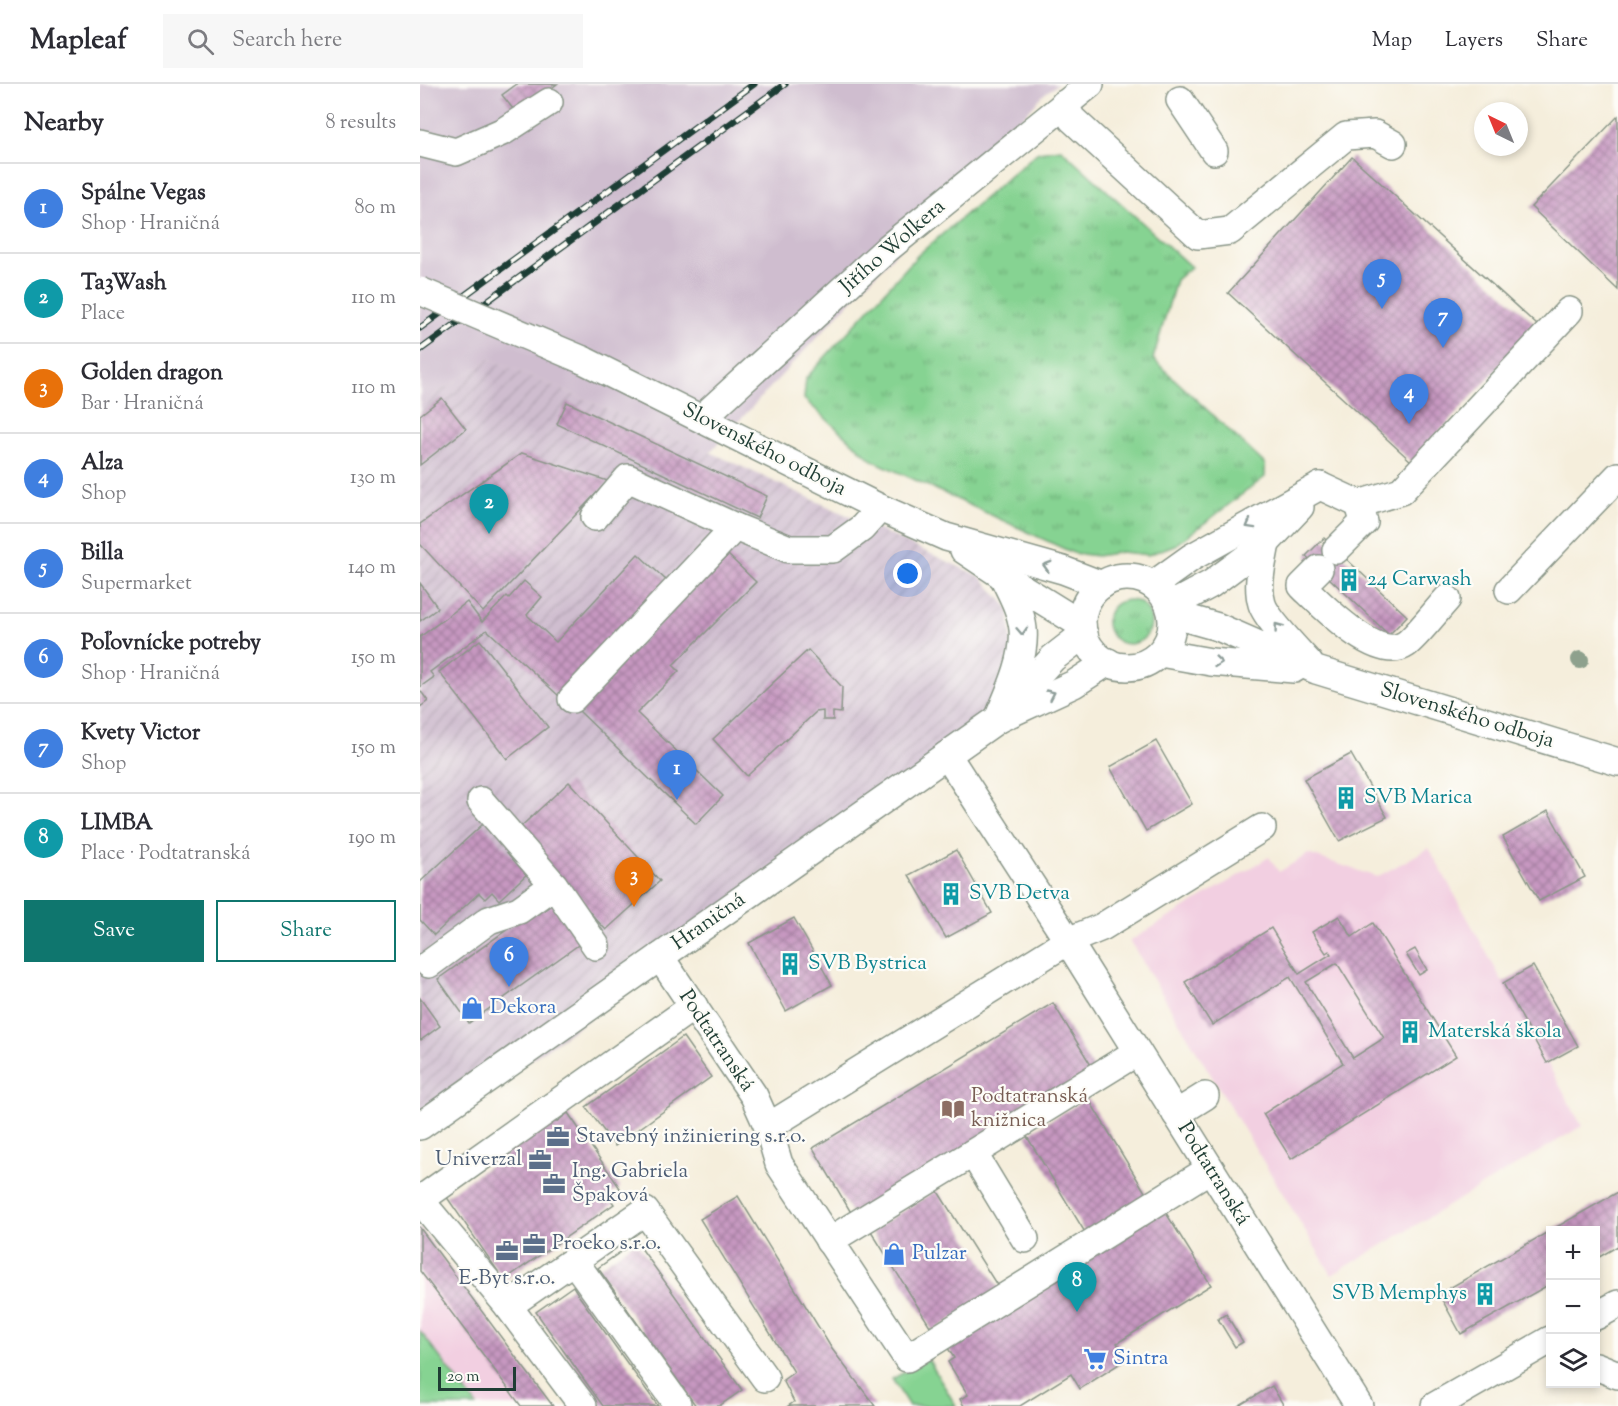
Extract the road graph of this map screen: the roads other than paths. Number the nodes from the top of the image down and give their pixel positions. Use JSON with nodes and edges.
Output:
{"nodes":[{"id":1,"x":1090,"y":84,"type":"edge"},
{"id":2,"x":1180,"y":100,"type":"dead end"},
{"id":3,"x":549,"y":102,"type":"dead end"},
{"id":4,"x":1064,"y":104,"type":"junction"},
{"id":5,"x":420,"y":143,"type":"edge"},
{"id":6,"x":1393,"y":144,"type":"dead end"},
{"id":7,"x":1214,"y":151,"type":"dead end"},
{"id":8,"x":420,"y":291,"type":"edge"},
{"id":9,"x":1569,"y":311,"type":"dead end"},
{"id":10,"x":702,"y":418,"type":"junction"},
{"id":11,"x":1618,"y":476,"type":"edge"},
{"id":12,"x":1320,"y":486,"type":"junction"},
{"id":13,"x":1359,"y":504,"type":"junction"},
{"id":14,"x":879,"y":508,"type":"junction"},
{"id":15,"x":595,"y":517,"type":"dead end"},
{"id":16,"x":735,"y":527,"type":"junction"},
{"id":17,"x":946,"y":537,"type":"junction"},
{"id":18,"x":1266,"y":543,"type":"junction"},
{"id":19,"x":1003,"y":576,"type":"junction"},
{"id":20,"x":1102,"y":585,"type":"junction"},
{"id":21,"x":1509,"y":590,"type":"dead end"},
{"id":22,"x":1447,"y":599,"type":"dead end"},
{"id":23,"x":1165,"y":601,"type":"junction"},
{"id":24,"x":1083,"y":629,"type":"junction"},
{"id":25,"x":1160,"y":653,"type":"junction"},
{"id":26,"x":1108,"y":663,"type":"junction"},
{"id":27,"x":1316,"y":670,"type":"junction"},
{"id":28,"x":572,"y":699,"type":"dead end"},
{"id":29,"x":998,"y":719,"type":"junction"},
{"id":30,"x":947,"y":755,"type":"junction"},
{"id":31,"x":1618,"y":762,"type":"edge"},
{"id":32,"x":481,"y":801,"type":"dead end"},
{"id":33,"x":1262,"y":828,"type":"dead end"},
{"id":34,"x":554,"y":885,"type":"junction"},
{"id":35,"x":1068,"y":941,"type":"junction"},
{"id":36,"x":596,"y":946,"type":"dead end"},
{"id":37,"x":660,"y":957,"type":"junction"},
{"id":38,"x":429,"y":964,"type":"dead end"},
{"id":39,"x":694,"y":1006,"type":"junction"},
{"id":40,"x":1137,"y":1052,"type":"junction"},
{"id":41,"x":1205,"y":1096,"type":"dead end"},
{"id":42,"x":1176,"y":1114,"type":"junction"},
{"id":43,"x":420,"y":1126,"type":"edge"},
{"id":44,"x":768,"y":1127,"type":"junction"},
{"id":45,"x":973,"y":1153,"type":"junction"},
{"id":46,"x":1210,"y":1169,"type":"junction"},
{"id":47,"x":420,"y":1200,"type":"edge"},
{"id":48,"x":1025,"y":1239,"type":"dead end"},
{"id":49,"x":829,"y":1241,"type":"junction"},
{"id":50,"x":574,"y":1261,"type":"junction"},
{"id":51,"x":1618,"y":1304,"type":"edge"},
{"id":52,"x":508,"y":1306,"type":"junction"},
{"id":53,"x":1600,"y":1314,"type":"edge"},
{"id":54,"x":1546,"y":1347,"type":"edge"},
{"id":55,"x":1600,"y":1368,"type":"edge"},
{"id":56,"x":1618,"y":1375,"type":"edge"},
{"id":57,"x":765,"y":1378,"type":"dead end"},
{"id":58,"x":677,"y":1404,"type":"dead end"},
{"id":59,"x":583,"y":1406,"type":"edge"},
{"id":60,"x":1359,"y":1406,"type":"edge"},
{"id":61,"x":1435,"y":1406,"type":"edge"}],
"edges":[{"from":1,"to":4,"type":"street","name":"Jiřího Wolkera"},
{"from":2,"to":7,"type":"street"},
{"from":3,"to":5,"type":"street"},
{"from":4,"to":6,"type":"street"},
{"from":4,"to":10,"type":"street","name":"Jiřího Wolkera"},
{"from":8,"to":10,"type":"street","name":"Slovenského odboja","bridge":true},
{"from":9,"to":13,"type":"street"},
{"from":10,"to":14,"type":"street","name":"Slovenského odboja"},
{"from":11,"to":21,"type":"street"},
{"from":12,"to":13,"type":"street"},
{"from":12,"to":18,"type":"street"},
{"from":12,"to":23,"type":"street","one_way":true},
{"from":13,"to":22,"type":"street"},
{"from":14,"to":16,"type":"street"},
{"from":14,"to":17,"type":"street","name":"Slovenského odboja"},
{"from":15,"to":16,"type":"street"},
{"from":16,"to":28,"type":"street"},
{"from":17,"to":19,"type":"street","name":"Slovenského odboja"},
{"from":20,"to":17,"type":"street","name":"Slovenského odboja","one_way":true},
{"from":18,"to":23,"type":"street"},
{"from":27,"to":18,"type":"street","one_way":true},
{"from":19,"to":24,"type":"street","name":"Slovenského odboja"},
{"from":19,"to":29,"type":"street","one_way":true},
{"from":20,"to":23,"type":"street"},
{"from":20,"to":24,"type":"street"},
{"from":23,"to":25,"type":"street"},
{"from":23,"to":27,"type":"street","name":"Slovenského odboja"},
{"from":24,"to":26,"type":"street"},
{"from":24,"to":29,"type":"street","name":"Hraničná"},
{"from":25,"to":26,"type":"street"},
{"from":25,"to":27,"type":"street","name":"Slovenského odboja","one_way":true},
{"from":29,"to":26,"type":"street","name":"Hraničná","one_way":true},
{"from":27,"to":31,"type":"street","name":"Slovenského odboja"},
{"from":29,"to":30,"type":"street","name":"Hraničná"},
{"from":30,"to":35,"type":"street","name":"Podtatranská"},
{"from":30,"to":37,"type":"street","name":"Hraničná"},
{"from":32,"to":34,"type":"street"},
{"from":33,"to":35,"type":"street"},
{"from":34,"to":36,"type":"street"},
{"from":34,"to":38,"type":"street"},
{"from":35,"to":40,"type":"street","name":"Podtatranská"},
{"from":35,"to":44,"type":"street"},
{"from":37,"to":39,"type":"street","name":"Podtatranská"},
{"from":37,"to":43,"type":"street","name":"Hraničná"},
{"from":39,"to":44,"type":"street","name":"Podtatranská"},
{"from":39,"to":47,"type":"street"},
{"from":40,"to":42,"type":"street","name":"Podtatranská"},
{"from":40,"to":45,"type":"street"},
{"from":41,"to":42,"type":"street"},
{"from":42,"to":46,"type":"street","name":"Podtatranská"},
{"from":44,"to":49,"type":"street","name":"Podtatranská"},
{"from":45,"to":48,"type":"street"},
{"from":45,"to":49,"type":"street"},
{"from":46,"to":49,"type":"street","name":"Podtatranská"},
{"from":46,"to":60,"type":"street","name":"Podtatranská"},
{"from":47,"to":52,"type":"street"},
{"from":50,"to":52,"type":"street"},
{"from":50,"to":57,"type":"street"},
{"from":50,"to":58,"type":"street"},
{"from":51,"to":53,"type":"street"},
{"from":52,"to":59,"type":"street"},
{"from":54,"to":61,"type":"street"},
{"from":55,"to":56,"type":"street"}]}
